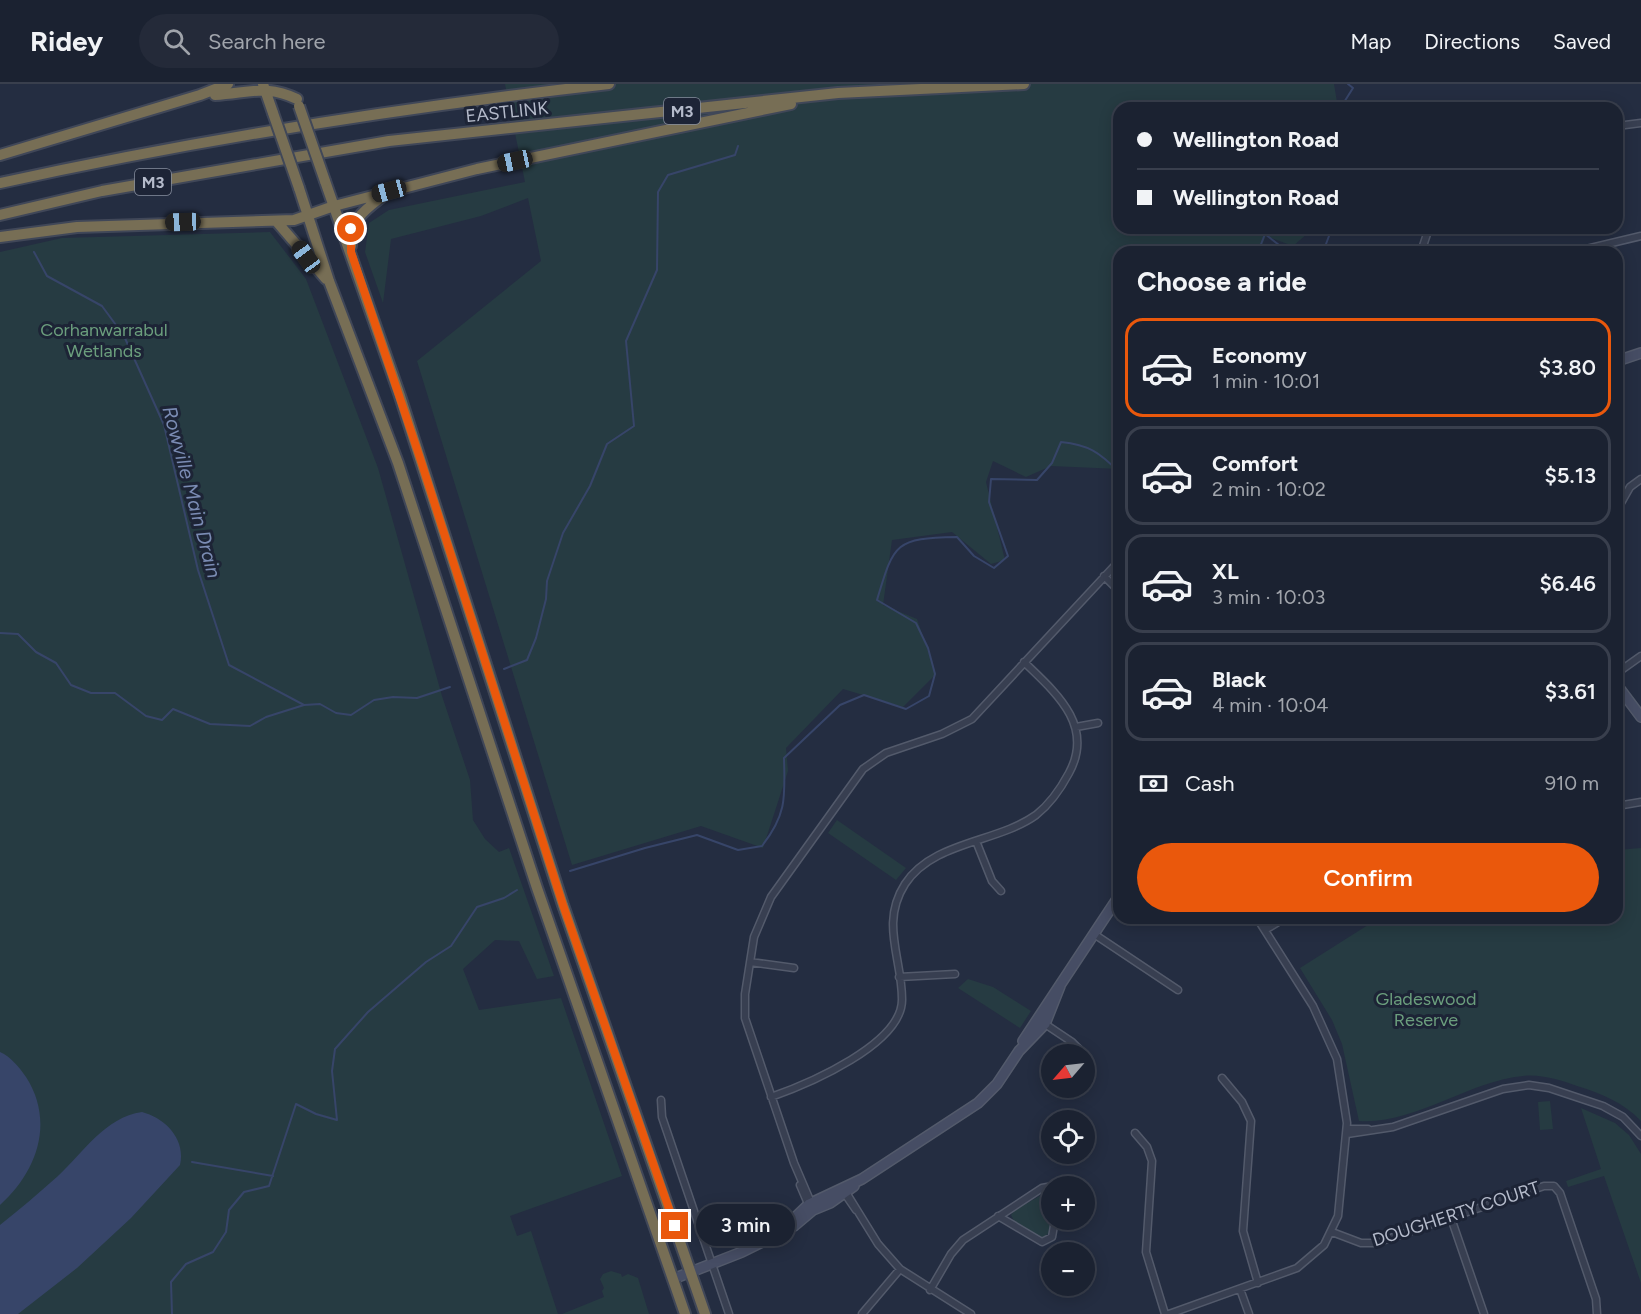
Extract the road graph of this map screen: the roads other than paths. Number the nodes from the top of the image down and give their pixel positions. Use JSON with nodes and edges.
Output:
{"nodes":[{"id":1,"x":228,"y":84,"type":"edge"},
{"id":2,"x":291,"y":84,"type":"edge"},
{"id":3,"x":609,"y":84,"type":"edge"},
{"id":4,"x":1024,"y":84,"type":"edge"},
{"id":5,"x":263,"y":85,"type":"edge"},
{"id":6,"x":278,"y":85,"type":"edge"},
{"id":7,"x":838,"y":93,"type":"junction"},
{"id":8,"x":200,"y":95,"type":"junction"},
{"id":9,"x":298,"y":102,"type":"junction"},
{"id":10,"x":272,"y":109,"type":"junction"},
{"id":11,"x":1641,"y":123,"type":"edge"},
{"id":12,"x":1623,"y":125,"type":"edge"},
{"id":13,"x":0,"y":155,"type":"edge"},
{"id":14,"x":0,"y":183,"type":"edge"},
{"id":15,"x":327,"y":185,"type":"junction"},
{"id":16,"x":389,"y":191,"type":"junction"},
{"id":17,"x":300,"y":193,"type":"junction"},
{"id":18,"x":334,"y":206,"type":"junction"},
{"id":19,"x":319,"y":210,"type":"junction"},
{"id":20,"x":0,"y":215,"type":"edge"},
{"id":21,"x":308,"y":217,"type":"junction"},
{"id":22,"x":277,"y":222,"type":"junction"},
{"id":23,"x":1641,"y":236,"type":"edge"},
{"id":24,"x":0,"y":237,"type":"edge"},
{"id":25,"x":1599,"y":246,"type":"edge"},
{"id":26,"x":351,"y":252,"type":"junction"},
{"id":27,"x":328,"y":281,"type":"junction"},
{"id":28,"x":1641,"y":353,"type":"edge"},
{"id":29,"x":1623,"y":359,"type":"edge"},
{"id":30,"x":1641,"y":479,"type":"edge"},
{"id":31,"x":1623,"y":499,"type":"edge"},
{"id":32,"x":453,"y":561,"type":"junction"},
{"id":33,"x":1113,"y":567,"type":"edge"},
{"id":34,"x":433,"y":568,"type":"junction"},
{"id":35,"x":1104,"y":576,"type":"junction"},
{"id":36,"x":1113,"y":585,"type":"edge"},
{"id":37,"x":1641,"y":656,"type":"edge"},
{"id":38,"x":1024,"y":662,"type":"junction"},
{"id":39,"x":1623,"y":669,"type":"edge"},
{"id":40,"x":1623,"y":693,"type":"edge"},
{"id":41,"x":1641,"y":717,"type":"edge"},
{"id":42,"x":1098,"y":723,"type":"dead end"},
{"id":43,"x":1076,"y":727,"type":"junction"},
{"id":44,"x":1641,"y":802,"type":"edge"},
{"id":45,"x":1623,"y":805,"type":"edge"},
{"id":46,"x":976,"y":841,"type":"junction"},
{"id":47,"x":1001,"y":891,"type":"dead end"},
{"id":48,"x":1113,"y":905,"type":"edge"},
{"id":49,"x":1261,"y":924,"type":"edge"},
{"id":50,"x":1275,"y":924,"type":"edge"},
{"id":51,"x":1265,"y":930,"type":"junction"},
{"id":52,"x":1094,"y":934,"type":"junction"},
{"id":53,"x":750,"y":962,"type":"junction"},
{"id":54,"x":794,"y":968,"type":"dead end"},
{"id":55,"x":955,"y":974,"type":"dead end"},
{"id":56,"x":899,"y":977,"type":"junction"},
{"id":57,"x":1178,"y":990,"type":"dead end"},
{"id":58,"x":1042,"y":1022,"type":"junction"},
{"id":59,"x":1074,"y":1044,"type":"edge"},
{"id":60,"x":1222,"y":1078,"type":"dead end"},
{"id":61,"x":771,"y":1097,"type":"junction"},
{"id":62,"x":661,"y":1100,"type":"dead end"},
{"id":63,"x":1347,"y":1131,"type":"junction"},
{"id":64,"x":1135,"y":1133,"type":"dead end"},
{"id":65,"x":1641,"y":1136,"type":"edge"},
{"id":66,"x":1041,"y":1189,"type":"edge"},
{"id":67,"x":845,"y":1192,"type":"junction"},
{"id":68,"x":811,"y":1206,"type":"junction"},
{"id":69,"x":998,"y":1216,"type":"junction"},
{"id":70,"x":1451,"y":1218,"type":"junction"},
{"id":71,"x":1053,"y":1230,"type":"edge"},
{"id":72,"x":1332,"y":1232,"type":"junction"},
{"id":73,"x":712,"y":1263,"type":"junction"},
{"id":74,"x":900,"y":1269,"type":"junction"},
{"id":75,"x":691,"y":1272,"type":"junction"},
{"id":76,"x":673,"y":1279,"type":"junction"},
{"id":77,"x":1258,"y":1283,"type":"junction"},
{"id":78,"x":1240,"y":1289,"type":"junction"},
{"id":79,"x":930,"y":1290,"type":"junction"},
{"id":80,"x":685,"y":1314,"type":"edge"},
{"id":81,"x":705,"y":1314,"type":"edge"},
{"id":82,"x":729,"y":1314,"type":"edge"},
{"id":83,"x":862,"y":1314,"type":"edge"},
{"id":84,"x":970,"y":1314,"type":"edge"},
{"id":85,"x":1167,"y":1314,"type":"edge"},
{"id":86,"x":1249,"y":1314,"type":"edge"},
{"id":87,"x":1485,"y":1314,"type":"edge"},
{"id":88,"x":1597,"y":1314,"type":"edge"}],
"edges":[{"from":1,"to":8,"type":"highway"},
{"from":2,"to":9,"type":"highway"},
{"from":3,"to":14,"type":"highway","name":"EASTLINK","number":"M3"},
{"from":4,"to":7,"type":"highway","name":"EASTLINK","number":"M3"},
{"from":5,"to":6,"type":"highway"},
{"from":5,"to":8,"type":"highway"},
{"from":5,"to":10,"type":"highway"},
{"from":6,"to":9,"type":"highway"},
{"from":6,"to":10,"type":"highway"},
{"from":7,"to":16,"type":"highway"},
{"from":7,"to":20,"type":"highway","name":"EASTLINK","number":"M3"},
{"from":8,"to":13,"type":"highway"},
{"from":9,"to":15,"type":"highway","bridge":true},
{"from":10,"to":17,"type":"highway","bridge":true},
{"from":11,"to":12,"type":"street"},
{"from":15,"to":18,"type":"highway"},
{"from":15,"to":19,"type":"highway"},
{"from":16,"to":18,"type":"highway"},
{"from":16,"to":26,"type":"highway"},
{"from":17,"to":19,"type":"highway"},
{"from":17,"to":21,"type":"highway"},
{"from":18,"to":19,"type":"highway"},
{"from":18,"to":26,"type":"highway"},
{"from":19,"to":21,"type":"highway"},
{"from":21,"to":22,"type":"highway"},
{"from":21,"to":27,"type":"highway"},
{"from":22,"to":24,"type":"highway"},
{"from":22,"to":27,"type":"highway"},
{"from":23,"to":25,"type":"street"},
{"from":26,"to":32,"type":"highway"},
{"from":27,"to":34,"type":"highway"},
{"from":28,"to":29,"type":"street"},
{"from":30,"to":31,"type":"street"},
{"from":32,"to":34,"type":"highway"},
{"from":32,"to":75,"type":"highway"},
{"from":33,"to":35,"type":"street"},
{"from":34,"to":76,"type":"highway"},
{"from":35,"to":36,"type":"street"},
{"from":35,"to":38,"type":"street"},
{"from":37,"to":39,"type":"street"},
{"from":38,"to":43,"type":"street"},
{"from":38,"to":53,"type":"street"},
{"from":40,"to":41,"type":"street"},
{"from":42,"to":43,"type":"street"},
{"from":43,"to":46,"type":"street"},
{"from":44,"to":45,"type":"street"},
{"from":46,"to":47,"type":"street"},
{"from":46,"to":56,"type":"street"},
{"from":48,"to":52,"type":"street"},
{"from":49,"to":51,"type":"street"},
{"from":50,"to":51,"type":"street"},
{"from":51,"to":63,"type":"street"},
{"from":52,"to":57,"type":"street"},
{"from":52,"to":58,"type":"street"},
{"from":53,"to":54,"type":"street"},
{"from":53,"to":61,"type":"street"},
{"from":55,"to":56,"type":"street"},
{"from":56,"to":61,"type":"street"},
{"from":58,"to":59,"type":"street"},
{"from":58,"to":67,"type":"street"},
{"from":60,"to":77,"type":"street"},
{"from":61,"to":68,"type":"street"},
{"from":62,"to":73,"type":"street"},
{"from":63,"to":65,"type":"street"},
{"from":63,"to":72,"type":"street"},
{"from":64,"to":85,"type":"street"},
{"from":66,"to":69,"type":"street"},
{"from":67,"to":68,"type":"street"},
{"from":67,"to":74,"type":"street"},
{"from":68,"to":73,"type":"street"},
{"from":69,"to":71,"type":"street"},
{"from":69,"to":79,"type":"street"},
{"from":70,"to":72,"type":"street","name":"DOUGHERTY COURT"},
{"from":70,"to":87,"type":"street"},
{"from":70,"to":88,"type":"street","name":"DOUGHERTY COURT"},
{"from":72,"to":77,"type":"street"},
{"from":73,"to":75,"type":"street"},
{"from":73,"to":82,"type":"street"},
{"from":74,"to":79,"type":"street"},
{"from":74,"to":83,"type":"street"},
{"from":75,"to":76,"type":"street"},
{"from":75,"to":81,"type":"highway"},
{"from":76,"to":80,"type":"highway"},
{"from":77,"to":78,"type":"street"},
{"from":78,"to":85,"type":"street"},
{"from":78,"to":86,"type":"street"},
{"from":79,"to":84,"type":"street"}]}
